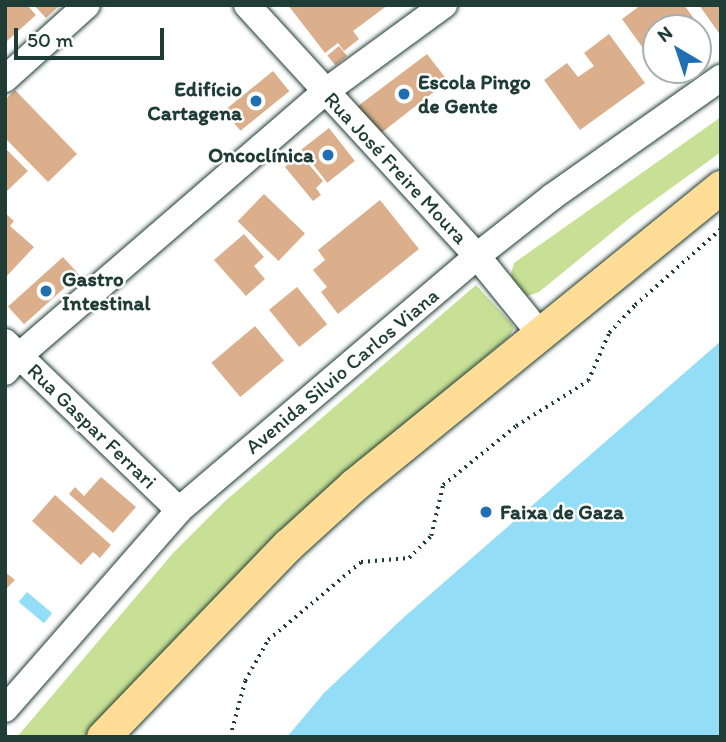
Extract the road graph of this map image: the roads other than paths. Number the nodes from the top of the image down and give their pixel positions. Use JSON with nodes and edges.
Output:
{"nodes":[{"id":1,"x":87,"y":5,"type":"edge"},
{"id":2,"x":247,"y":5,"type":"edge"},
{"id":3,"x":444,"y":5,"type":"edge"},
{"id":4,"x":721,"y":78,"type":"edge"},
{"id":5,"x":5,"y":79,"type":"edge"},
{"id":6,"x":326,"y":91,"type":"junction"},
{"id":7,"x":721,"y":187,"type":"edge"},
{"id":8,"x":477,"y":256,"type":"junction"},
{"id":9,"x":541,"y":335,"type":"junction"},
{"id":10,"x":10,"y":356,"type":"edge"},
{"id":11,"x":179,"y":510,"type":"junction"},
{"id":12,"x":5,"y":709,"type":"edge"},
{"id":13,"x":103,"y":737,"type":"edge"}],
"edges":[{"from":1,"to":5,"type":"street"},
{"from":2,"to":6,"type":"street","name":"Rua José Freire Moura"},
{"from":3,"to":6,"type":"street"},
{"from":4,"to":8,"type":"street","name":"Avenida Silvio Carlos Viana"},
{"from":6,"to":8,"type":"street","name":"Rua José Freire Moura"},
{"from":6,"to":10,"type":"street"},
{"from":7,"to":9,"type":"main road"},
{"from":8,"to":9,"type":"street","name":"Rua José Freire Moura"},
{"from":8,"to":11,"type":"street","name":"Avenida Silvio Carlos Viana"},
{"from":9,"to":13,"type":"main road"},
{"from":10,"to":11,"type":"street","name":"Rua Gaspar Ferrari"},
{"from":11,"to":12,"type":"street","name":"Avenida Silvio Carlos Viana"}]}
